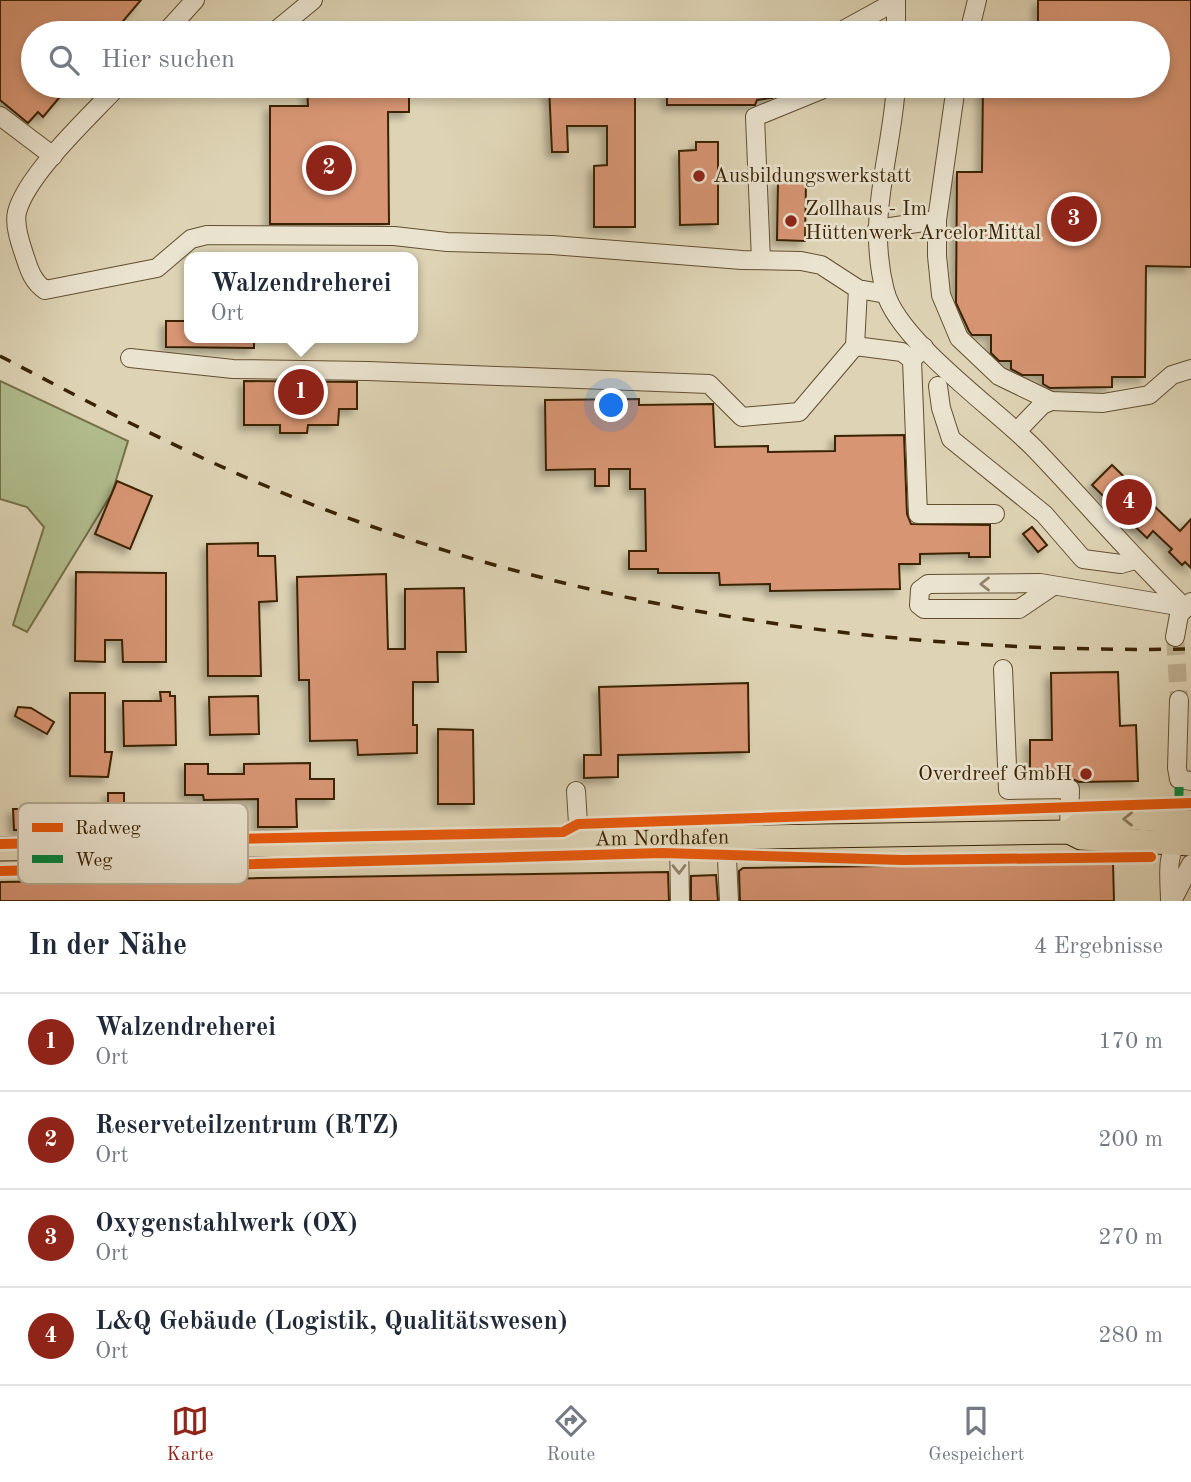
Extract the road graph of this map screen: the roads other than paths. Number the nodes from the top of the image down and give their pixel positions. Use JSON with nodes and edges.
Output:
{"nodes":[{"id":1,"x":195,"y":0,"type":"edge"},
{"id":2,"x":313,"y":0,"type":"edge"},
{"id":3,"x":896,"y":0,"type":"edge"},
{"id":4,"x":977,"y":0,"type":"edge"},
{"id":5,"x":176,"y":21,"type":"edge"},
{"id":6,"x":288,"y":21,"type":"edge"},
{"id":7,"x":859,"y":21,"type":"edge"},
{"id":8,"x":897,"y":21,"type":"edge"},
{"id":9,"x":972,"y":21,"type":"edge"},
{"id":10,"x":107,"y":98,"type":"edge"},
{"id":11,"x":801,"y":98,"type":"edge"},
{"id":12,"x":895,"y":98,"type":"edge"},
{"id":13,"x":954,"y":98,"type":"edge"},
{"id":14,"x":0,"y":116,"type":"edge"},
{"id":15,"x":53,"y":156,"type":"junction"},
{"id":16,"x":937,"y":220,"type":"junction"},
{"id":17,"x":877,"y":229,"type":"junction"},
{"id":18,"x":761,"y":260,"type":"junction"},
{"id":19,"x":858,"y":289,"type":"junction"},
{"id":20,"x":886,"y":295,"type":"junction"},
{"id":21,"x":855,"y":346,"type":"junction"},
{"id":22,"x":918,"y":354,"type":"junction"},
{"id":23,"x":130,"y":358,"type":"dead end"},
{"id":24,"x":1191,"y":369,"type":"edge"},
{"id":25,"x":938,"y":386,"type":"dead end"},
{"id":26,"x":913,"y":394,"type":"junction"},
{"id":27,"x":1051,"y":401,"type":"junction"},
{"id":28,"x":941,"y":408,"type":"junction"},
{"id":29,"x":1017,"y":431,"type":"junction"},
{"id":30,"x":995,"y":514,"type":"dead end"},
{"id":31,"x":1135,"y":560,"type":"junction"},
{"id":32,"x":1053,"y":586,"type":"junction"},
{"id":33,"x":1188,"y":605,"type":"edge"},
{"id":34,"x":1175,"y":637,"type":"tunnel mouth"},
{"id":35,"x":1003,"y":669,"type":"dead end"},
{"id":36,"x":1180,"y":700,"type":"tunnel mouth"},
{"id":37,"x":1191,"y":781,"type":"edge"},
{"id":38,"x":576,"y":791,"type":"dead end"},
{"id":39,"x":1191,"y":822,"type":"edge"},
{"id":40,"x":1069,"y":832,"type":"junction"},
{"id":41,"x":679,"y":837,"type":"junction"},
{"id":42,"x":726,"y":837,"type":"junction"},
{"id":43,"x":1185,"y":839,"type":"edge"},
{"id":44,"x":579,"y":840,"type":"junction"},
{"id":45,"x":248,"y":845,"type":"edge"},
{"id":46,"x":0,"y":849,"type":"edge"},
{"id":47,"x":18,"y":849,"type":"edge"},
{"id":48,"x":1191,"y":864,"type":"edge"},
{"id":49,"x":680,"y":901,"type":"edge"},
{"id":50,"x":729,"y":901,"type":"edge"},
{"id":51,"x":1171,"y":901,"type":"edge"}],
"edges":[{"from":1,"to":5,"type":"street"},
{"from":2,"to":6,"type":"street"},
{"from":3,"to":7,"type":"street"},
{"from":3,"to":8,"type":"street"},
{"from":4,"to":9,"type":"street"},
{"from":10,"to":15,"type":"street"},
{"from":11,"to":18,"type":"street"},
{"from":12,"to":17,"type":"street"},
{"from":13,"to":16,"type":"street"},
{"from":14,"to":15,"type":"street"},
{"from":15,"to":18,"type":"street"},
{"from":16,"to":17,"type":"street"},
{"from":16,"to":27,"type":"street"},
{"from":17,"to":20,"type":"street"},
{"from":18,"to":19,"type":"street"},
{"from":19,"to":20,"type":"street"},
{"from":19,"to":21,"type":"street"},
{"from":20,"to":22,"type":"street"},
{"from":21,"to":22,"type":"street"},
{"from":21,"to":23,"type":"street"},
{"from":22,"to":26,"type":"street"},
{"from":22,"to":29,"type":"street"},
{"from":24,"to":27,"type":"street"},
{"from":25,"to":28,"type":"street"},
{"from":26,"to":28,"type":"street"},
{"from":26,"to":30,"type":"street"},
{"from":27,"to":29,"type":"street"},
{"from":28,"to":31,"type":"street"},
{"from":29,"to":31,"type":"street"},
{"from":31,"to":33,"type":"street"},
{"from":32,"to":32,"type":"street","one_way":true},
{"from":32,"to":33,"type":"street"},
{"from":33,"to":34,"type":"street"},
{"from":35,"to":40,"type":"street"},
{"from":36,"to":37,"type":"street"},
{"from":38,"to":44,"type":"street"},
{"from":39,"to":40,"type":"main road","name":"Am Nordhafen","one_way":true},
{"from":40,"to":42,"type":"main road","name":"Am Nordhafen"},
{"from":40,"to":43,"type":"main road","name":"Am Nordhafen"},
{"from":41,"to":42,"type":"main road","name":"Am Nordhafen"},
{"from":41,"to":44,"type":"main road","name":"Am Nordhafen"},
{"from":41,"to":49,"type":"street","one_way":true},
{"from":42,"to":50,"type":"street"},
{"from":43,"to":51,"type":"street"},
{"from":44,"to":45,"type":"main road","name":"Am Nordhafen"},
{"from":46,"to":47,"type":"main road","name":"Am Nordhafen"},
{"from":48,"to":51,"type":"street"}]}
